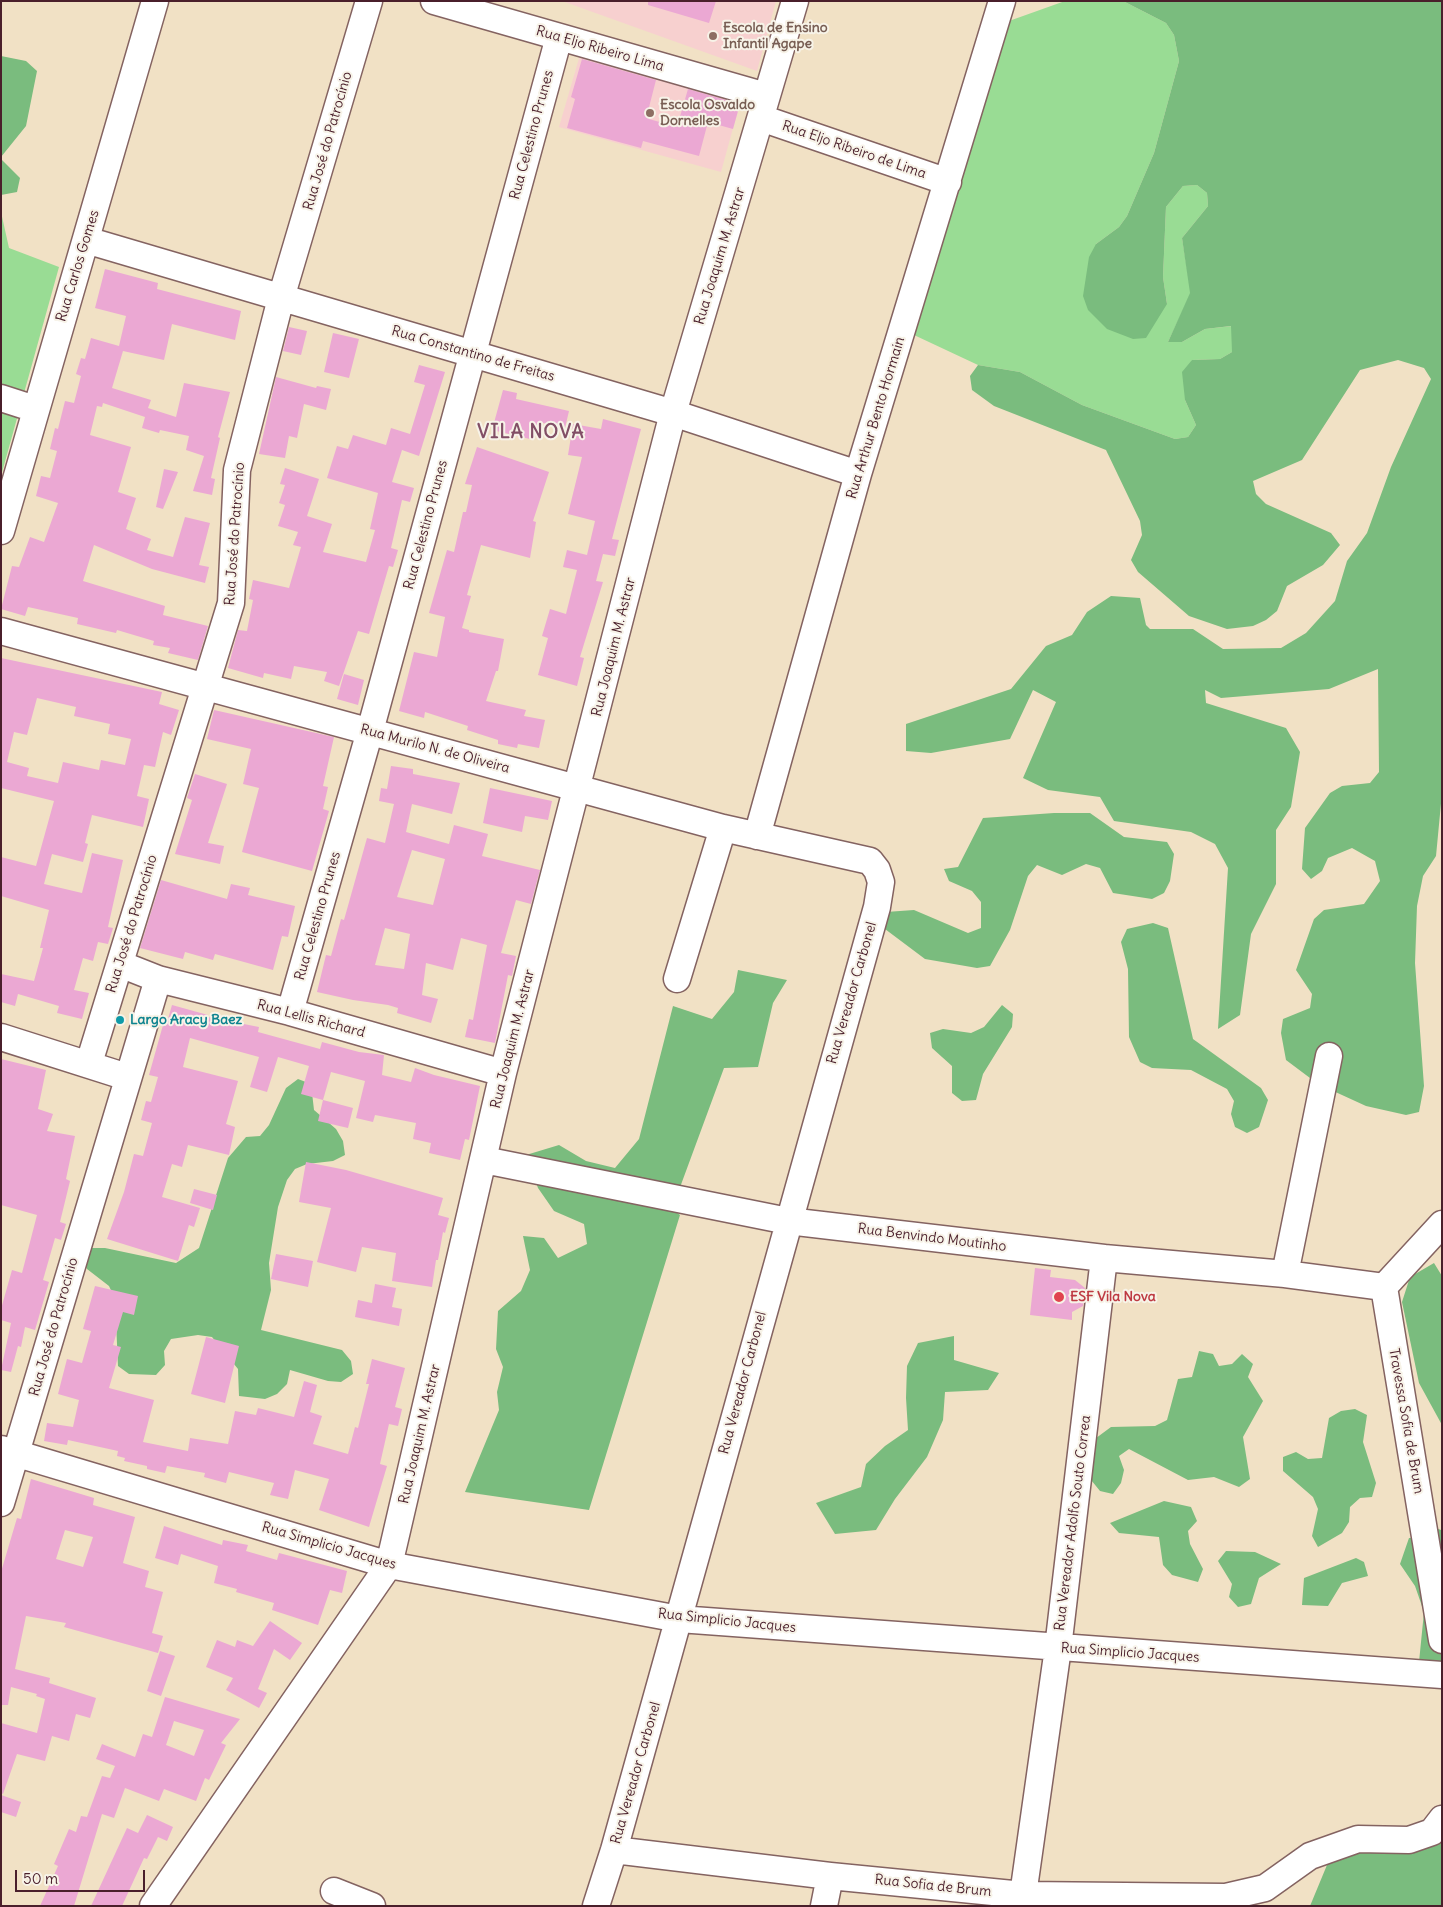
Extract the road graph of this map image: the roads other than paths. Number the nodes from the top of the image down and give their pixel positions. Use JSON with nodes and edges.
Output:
{"nodes":[{"id":1,"x":155,"y":1,"type":"edge"},
{"id":2,"x":369,"y":1,"type":"edge"},
{"id":3,"x":434,"y":1,"type":"edge"},
{"id":4,"x":796,"y":1,"type":"edge"},
{"id":5,"x":1002,"y":1,"type":"edge"},
{"id":6,"x":559,"y":37,"type":"junction"},
{"id":7,"x":763,"y":107,"type":"junction"},
{"id":8,"x":948,"y":182,"type":"junction"},
{"id":9,"x":86,"y":240,"type":"junction"},
{"id":10,"x":281,"y":298,"type":"junction"},
{"id":11,"x":473,"y":353,"type":"junction"},
{"id":12,"x":1,"y":398,"type":"edge"},
{"id":13,"x":35,"y":409,"type":"junction"},
{"id":14,"x":673,"y":413,"type":"junction"},
{"id":15,"x":858,"y":474,"type":"junction"},
{"id":16,"x":1,"y":531,"type":"edge"},
{"id":17,"x":1,"y":631,"type":"edge"},
{"id":18,"x":207,"y":688,"type":"junction"},
{"id":19,"x":370,"y":732,"type":"junction"},
{"id":20,"x":578,"y":789,"type":"junction"},
{"id":21,"x":724,"y":828,"type":"junction"},
{"id":22,"x":757,"y":836,"type":"junction"},
{"id":23,"x":870,"y":861,"type":"joint"},
{"id":24,"x":120,"y":964,"type":"junction"},
{"id":25,"x":158,"y":979,"type":"junction"},
{"id":26,"x":676,"y":979,"type":"dead end"},
{"id":27,"x":290,"y":1012,"type":"junction"},
{"id":28,"x":1,"y":1037,"type":"edge"},
{"id":29,"x":1329,"y":1056,"type":"dead end"},
{"id":30,"x":89,"y":1063,"type":"junction"},
{"id":31,"x":503,"y":1072,"type":"junction"},
{"id":32,"x":127,"y":1076,"type":"junction"},
{"id":33,"x":484,"y":1160,"type":"junction"},
{"id":34,"x":788,"y":1221,"type":"junction"},
{"id":35,"x":1442,"y":1224,"type":"edge"},
{"id":36,"x":1104,"y":1258,"type":"junction"},
{"id":37,"x":1285,"y":1274,"type":"junction"},
{"id":38,"x":1384,"y":1287,"type":"junction"},
{"id":39,"x":9,"y":1452,"type":"edge"},
{"id":40,"x":1,"y":1503,"type":"edge"},
{"id":41,"x":389,"y":1564,"type":"junction"},
{"id":42,"x":679,"y":1619,"type":"junction"},
{"id":43,"x":1442,"y":1640,"type":"edge"},
{"id":44,"x":1058,"y":1648,"type":"junction"},
{"id":45,"x":1442,"y":1675,"type":"edge"},
{"id":46,"x":1442,"y":1819,"type":"edge"},
{"id":47,"x":614,"y":1850,"type":"junction"},
{"id":48,"x":830,"y":1876,"type":"junction"},
{"id":49,"x":334,"y":1891,"type":"dead end"},
{"id":50,"x":1023,"y":1900,"type":"edge"},
{"id":51,"x":153,"y":1906,"type":"edge"},
{"id":52,"x":372,"y":1906,"type":"edge"},
{"id":53,"x":596,"y":1906,"type":"edge"},
{"id":54,"x":824,"y":1906,"type":"edge"}],
"edges":[{"from":1,"to":9,"type":"street","name":"Rua Carlos Gomes"},
{"from":2,"to":10,"type":"street","name":"Rua José do Patrocínio"},
{"from":3,"to":6,"type":"street","name":"Rua Eljo Ribeiro Lima"},
{"from":4,"to":7,"type":"street","name":"Rua Joaquim M. Astrar"},
{"from":5,"to":8,"type":"street","name":"Rua Arthur Bento Hormain"},
{"from":6,"to":7,"type":"street","name":"Rua Eljo Ribeiro Lima"},
{"from":6,"to":11,"type":"street","name":"Rua Celestino Prunes"},
{"from":7,"to":8,"type":"street","name":"Rua Eljo Ribeiro de Lima"},
{"from":7,"to":14,"type":"street","name":"Rua Joaquim M. Astrar"},
{"from":8,"to":15,"type":"street","name":"Rua Arthur Bento Hormain"},
{"from":9,"to":10,"type":"street","name":"Rua Constantino de Freitas"},
{"from":9,"to":13,"type":"street","name":"Rua Carlos Gomes"},
{"from":10,"to":11,"type":"street","name":"Rua Constantino de Freitas"},
{"from":10,"to":18,"type":"street","name":"Rua José do Patrocínio"},
{"from":11,"to":14,"type":"street","name":"Rua Constantino de Freitas"},
{"from":11,"to":19,"type":"street","name":"Rua Celestino Prunes"},
{"from":12,"to":13,"type":"street"},
{"from":13,"to":16,"type":"street","name":"Rua Carlos Gomes"},
{"from":14,"to":15,"type":"street","name":"Rua Constantino de Freitas"},
{"from":14,"to":20,"type":"street","name":"Rua Joaquim M. Astrar"},
{"from":15,"to":22,"type":"street","name":"Rua Arthur Bento Hormain"},
{"from":17,"to":18,"type":"street","name":"Rua Murilo N. de Oliveira"},
{"from":18,"to":19,"type":"street","name":"Rua Murilo N. de Oliveira"},
{"from":18,"to":24,"type":"street","name":"Rua José do Patrocínio"},
{"from":19,"to":20,"type":"street","name":"Rua Murilo N. de Oliveira"},
{"from":19,"to":27,"type":"street","name":"Rua Celestino Prunes"},
{"from":20,"to":21,"type":"street","name":"Rua Murilo N. de Oliveira"},
{"from":20,"to":31,"type":"street","name":"Rua Joaquim M. Astrar"},
{"from":21,"to":22,"type":"street","name":"Rua Murilo N. de Oliveira"},
{"from":21,"to":26,"type":"street"},
{"from":22,"to":23,"type":"street","name":"Rua Murilo N. de Oliveira"},
{"from":23,"to":34,"type":"street","name":"Rua Vereador Carbonel"},
{"from":24,"to":25,"type":"street","name":"Rua Lellis Richard"},
{"from":24,"to":30,"type":"street","name":"Rua José do Patrocínio"},
{"from":25,"to":27,"type":"street","name":"Rua Lellis Richard"},
{"from":25,"to":32,"type":"street","name":"Rua José do Patrocínio"},
{"from":27,"to":31,"type":"street","name":"Rua Lellis Richard"},
{"from":28,"to":30,"type":"street"},
{"from":29,"to":37,"type":"street"},
{"from":30,"to":32,"type":"street"},
{"from":31,"to":33,"type":"street","name":"Rua Joaquim M. Astrar"},
{"from":32,"to":39,"type":"street","name":"Rua José do Patrocínio"},
{"from":33,"to":34,"type":"street","name":"Rua Benvindo Moutinho"},
{"from":33,"to":41,"type":"street","name":"Rua Joaquim M. Astrar"},
{"from":34,"to":36,"type":"street","name":"Rua Benvindo Moutinho"},
{"from":34,"to":42,"type":"street","name":"Rua Vereador Carbonel"},
{"from":35,"to":38,"type":"street"},
{"from":36,"to":37,"type":"street","name":"Rua Benvindo Moutinho"},
{"from":36,"to":44,"type":"street","name":"Rua Vereador Adolfo Souto Correa"},
{"from":37,"to":38,"type":"street","name":"Rua Benvindo Moutinho"},
{"from":38,"to":43,"type":"street","name":"Travessa Sofia de Brum"},
{"from":39,"to":40,"type":"street","name":"Rua José do Patrocínio"},
{"from":39,"to":41,"type":"street","name":"Rua Simplicio Jacques"},
{"from":41,"to":42,"type":"street","name":"Rua Simplicio Jacques"},
{"from":41,"to":51,"type":"street","name":"Rua Joaquim M. Astrar"},
{"from":42,"to":44,"type":"street","name":"Rua Simplicio Jacques"},
{"from":42,"to":47,"type":"street","name":"Rua Vereador Carbonel"},
{"from":44,"to":45,"type":"street","name":"Rua Simplicio Jacques"},
{"from":44,"to":50,"type":"street","name":"Rua Vereador Adolfo Souto Correa"},
{"from":46,"to":50,"type":"street","name":"Rua Sofia de Brum"},
{"from":47,"to":48,"type":"street","name":"Rua Sofia de Brum"},
{"from":47,"to":53,"type":"street","name":"Rua Vereador Carbonel"},
{"from":48,"to":50,"type":"street","name":"Rua Sofia de Brum"},
{"from":48,"to":54,"type":"street"},
{"from":49,"to":52,"type":"street"}]}
